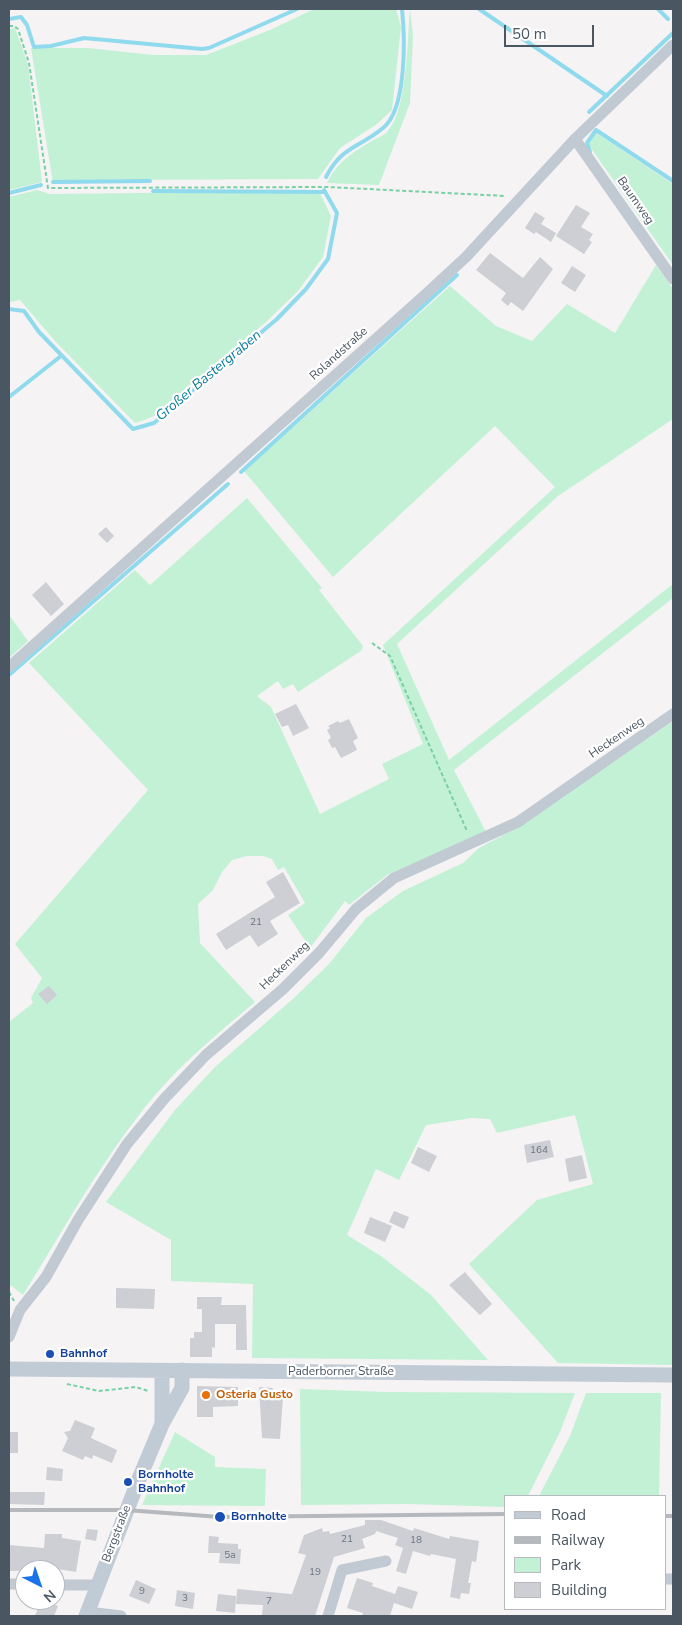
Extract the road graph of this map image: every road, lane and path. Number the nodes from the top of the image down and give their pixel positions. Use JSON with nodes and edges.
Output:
{"nodes":[{"id":1,"x":9,"y":26,"type":"edge"},
{"id":2,"x":673,"y":46,"type":"edge"},
{"id":3,"x":574,"y":139,"type":"junction"},
{"id":4,"x":521,"y":197,"type":"junction"},
{"id":5,"x":673,"y":279,"type":"edge"},
{"id":6,"x":372,"y":643,"type":"dead end"},
{"id":7,"x":9,"y":667,"type":"edge"},
{"id":8,"x":673,"y":714,"type":"edge"},
{"id":9,"x":472,"y":843,"type":"junction"},
{"id":10,"x":9,"y":1337,"type":"edge"},
{"id":11,"x":9,"y":1369,"type":"edge"},
{"id":12,"x":182,"y":1370,"type":"junction"},
{"id":13,"x":162,"y":1371,"type":"junction"},
{"id":14,"x":673,"y":1375,"type":"edge"},
{"id":15,"x":62,"y":1382,"type":"dead end"},
{"id":16,"x":154,"y":1393,"type":"dead end"},
{"id":17,"x":162,"y":1424,"type":"junction"},
{"id":18,"x":386,"y":1561,"type":"dead end"},
{"id":19,"x":65,"y":1585,"type":"edge"},
{"id":20,"x":98,"y":1585,"type":"junction"},
{"id":21,"x":87,"y":1614,"type":"edge"},
{"id":22,"x":121,"y":1616,"type":"edge"},
{"id":23,"x":328,"y":1616,"type":"edge"}],
"edges":[{"from":1,"to":4,"type":"path"},
{"from":2,"to":3,"type":"street","name":"Rolandstraße"},
{"from":3,"to":4,"type":"street","name":"Rolandstraße"},
{"from":3,"to":5,"type":"street","name":"Baumweg"},
{"from":4,"to":7,"type":"street","name":"Rolandstraße"},
{"from":6,"to":9,"type":"path"},
{"from":8,"to":9,"type":"street","name":"Heckenweg"},
{"from":9,"to":10,"type":"street","name":"Heckenweg"},
{"from":11,"to":13,"type":"main road","name":"Paderborner Straße"},
{"from":12,"to":13,"type":"main road","name":"Paderborner Straße"},
{"from":12,"to":14,"type":"main road","name":"Paderborner Straße"},
{"from":12,"to":17,"type":"main road","name":"Bergstraße"},
{"from":13,"to":17,"type":"main road","name":"Bergstraße"},
{"from":15,"to":16,"type":"path"},
{"from":17,"to":20,"type":"main road","name":"Bergstraße"},
{"from":18,"to":23,"type":"street"},
{"from":19,"to":20,"type":"street"},
{"from":20,"to":21,"type":"main road","name":"Bergstraße"},
{"from":21,"to":22,"type":"street"}]}
